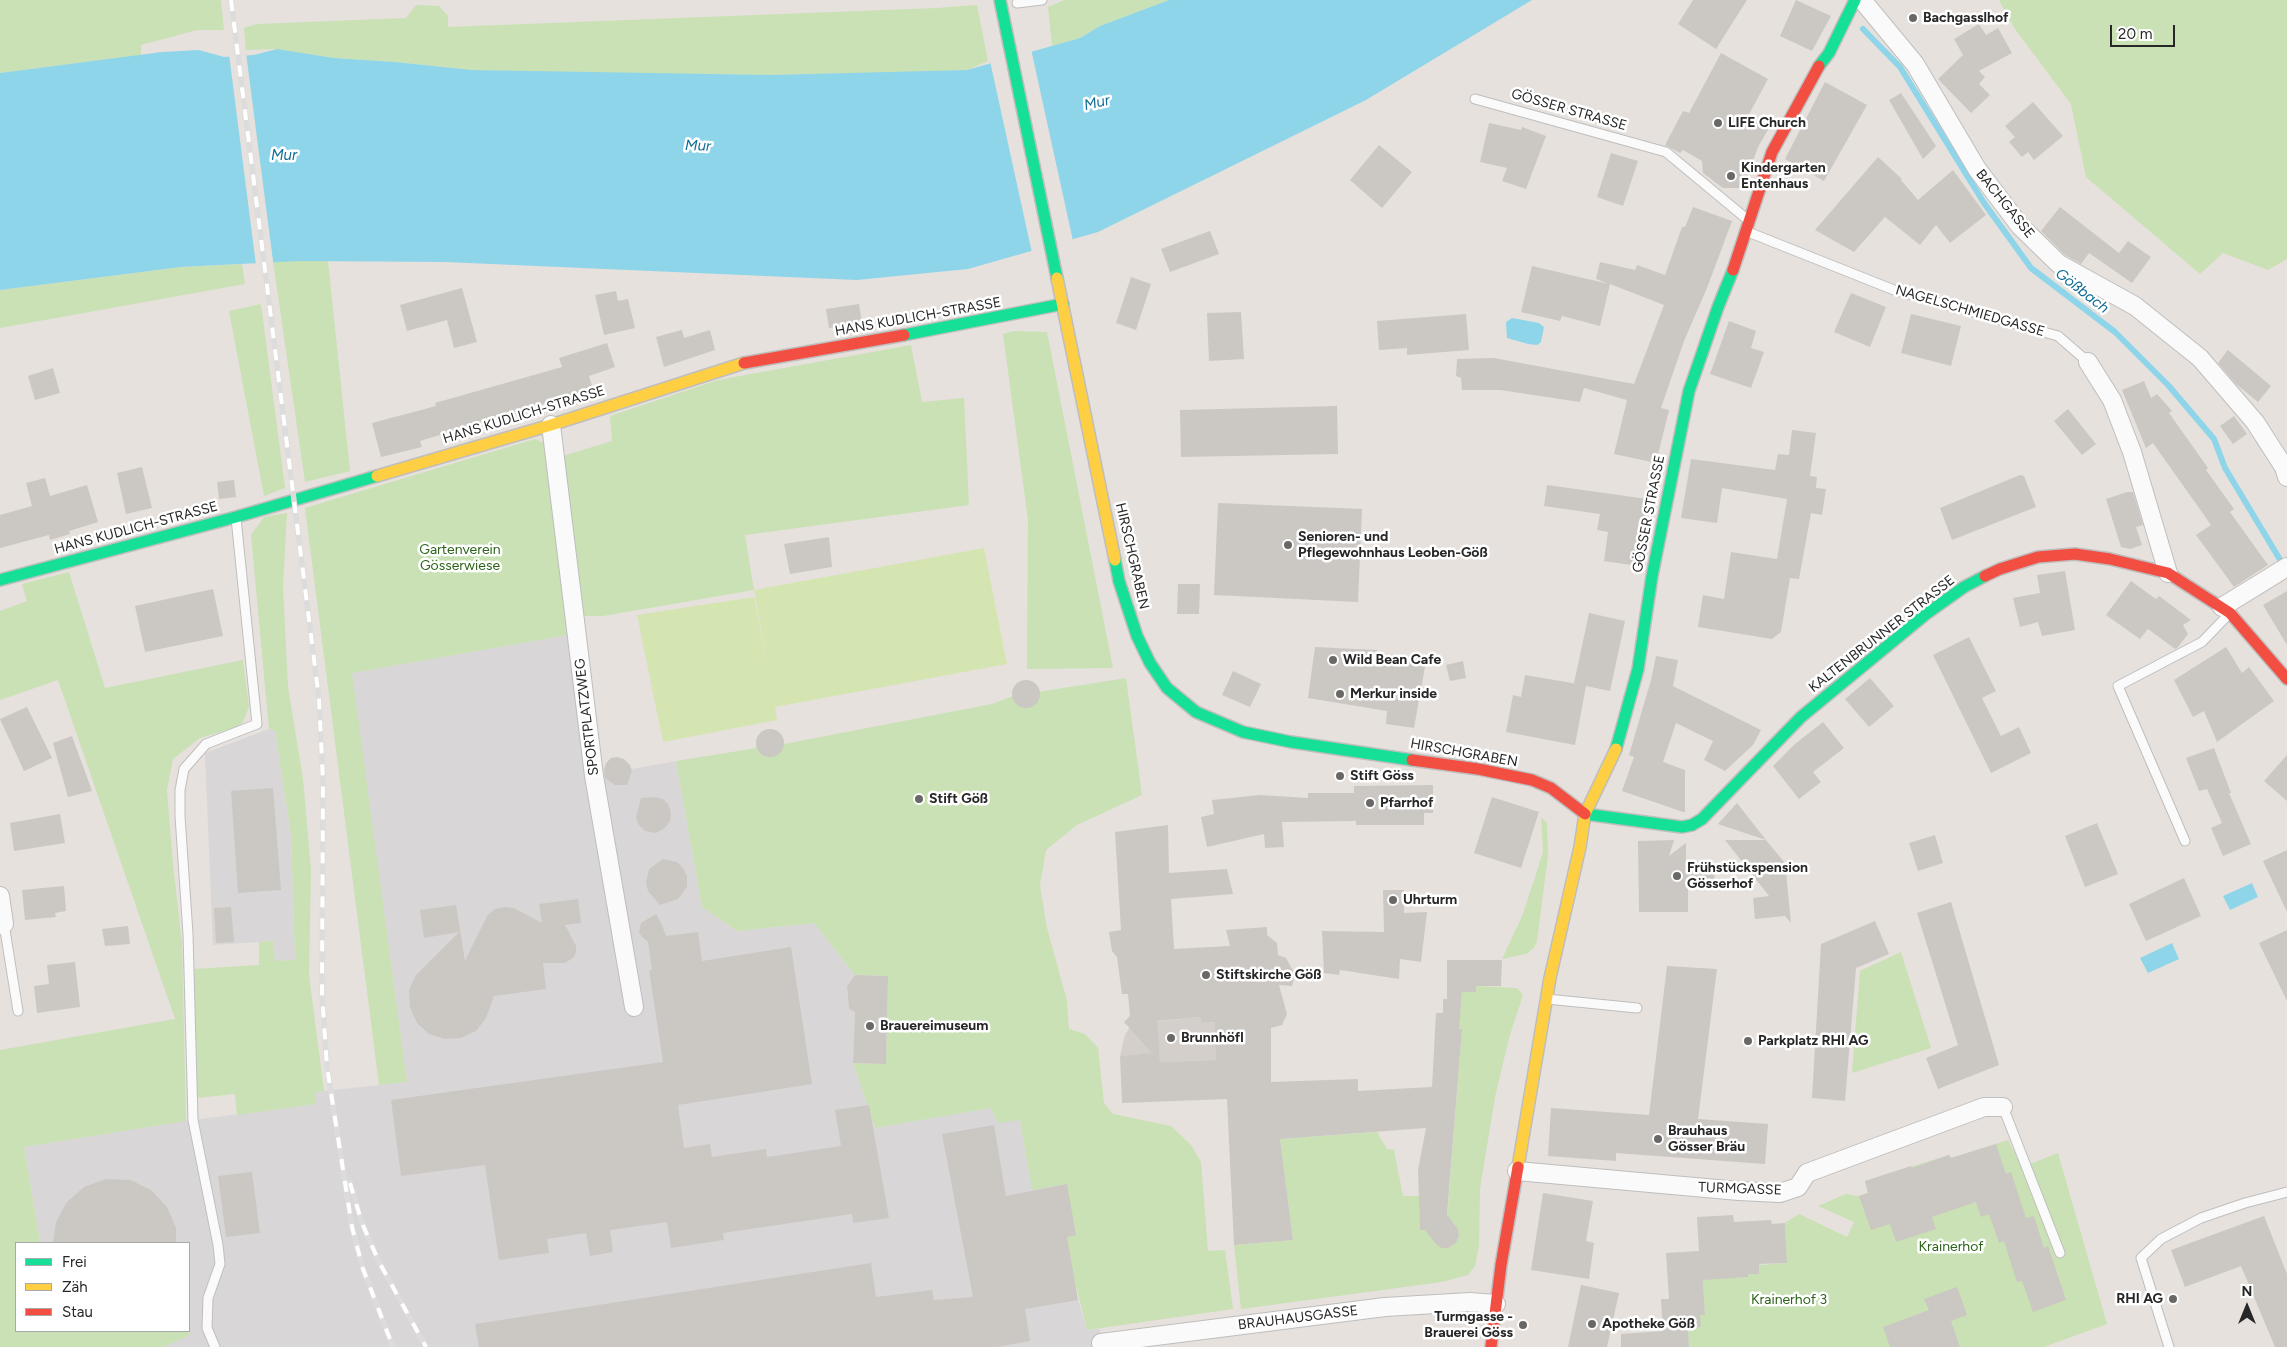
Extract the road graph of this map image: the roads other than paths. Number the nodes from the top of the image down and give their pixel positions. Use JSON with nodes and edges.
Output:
{"nodes":[{"id":1,"x":1000,"y":0,"type":"edge"},
{"id":2,"x":1042,"y":0,"type":"edge"},
{"id":3,"x":1857,"y":1,"type":"edge"},
{"id":4,"x":1017,"y":3,"type":"dead end"},
{"id":5,"x":1475,"y":99,"type":"dead end"},
{"id":6,"x":1748,"y":227,"type":"junction"},
{"id":7,"x":1063,"y":304,"type":"junction"},
{"id":8,"x":2088,"y":362,"type":"joint"},
{"id":9,"x":551,"y":425,"type":"junction"},
{"id":10,"x":2287,"y":477,"type":"edge"},
{"id":11,"x":236,"y":517,"type":"junction"},
{"id":12,"x":2287,"y":567,"type":"edge"},
{"id":13,"x":2168,"y":574,"type":"junction"},
{"id":14,"x":0,"y":580,"type":"edge"},
{"id":15,"x":2226,"y":610,"type":"junction"},
{"id":16,"x":2287,"y":679,"type":"edge"},
{"id":17,"x":1586,"y":814,"type":"junction"},
{"id":18,"x":2185,"y":841,"type":"dead end"},
{"id":19,"x":0,"y":896,"type":"edge"},
{"id":20,"x":2,"y":924,"type":"edge"},
{"id":21,"x":1547,"y":999,"type":"junction"},
{"id":22,"x":634,"y":1007,"type":"dead end"},
{"id":23,"x":1637,"y":1008,"type":"dead end"},
{"id":24,"x":18,"y":1011,"type":"dead end"},
{"id":25,"x":2003,"y":1107,"type":"joint"},
{"id":26,"x":1517,"y":1171,"type":"junction"},
{"id":27,"x":2287,"y":1192,"type":"edge"},
{"id":28,"x":2060,"y":1253,"type":"dead end"},
{"id":29,"x":1496,"y":1304,"type":"junction"},
{"id":30,"x":1166,"y":1341,"type":"edge"},
{"id":31,"x":1108,"y":1344,"type":"edge"},
{"id":32,"x":215,"y":1347,"type":"edge"},
{"id":33,"x":1491,"y":1347,"type":"edge"},
{"id":34,"x":2169,"y":1347,"type":"edge"}],
"edges":[{"from":1,"to":7,"type":"street","name":"HIRSCHGRABEN"},
{"from":2,"to":4,"type":"lane"},
{"from":3,"to":6,"type":"street","name":"GÖSSER STRASSE"},
{"from":3,"to":10,"type":"street","name":"BACHGASSE"},
{"from":5,"to":6,"type":"lane","name":"GÖSSER STRASSE"},
{"from":6,"to":8,"type":"lane","name":"NAGELSCHMIEDGASSE"},
{"from":6,"to":17,"type":"street","name":"GÖSSER STRASSE"},
{"from":7,"to":9,"type":"street","name":"HANS KUDLICH-STRASSE"},
{"from":7,"to":17,"type":"street","name":"HIRSCHGRABEN"},
{"from":8,"to":13,"type":"street","name":"NAGELSCHMIEDGASSE"},
{"from":9,"to":11,"type":"street","name":"HANS KUDLICH-STRASSE"},
{"from":9,"to":22,"type":"street","name":"SPORTPLATZWEG"},
{"from":11,"to":14,"type":"street","name":"HANS KUDLICH-STRASSE"},
{"from":11,"to":32,"type":"lane"},
{"from":12,"to":15,"type":"street"},
{"from":13,"to":15,"type":"street","name":"KALTENBRUNNER STRASSE"},
{"from":13,"to":17,"type":"street","name":"KALTENBRUNNER STRASSE"},
{"from":15,"to":16,"type":"street","name":"KALTENBRUNNER STRASSE"},
{"from":15,"to":18,"type":"lane"},
{"from":17,"to":21,"type":"street"},
{"from":19,"to":20,"type":"street"},
{"from":20,"to":24,"type":"lane"},
{"from":21,"to":23,"type":"lane"},
{"from":21,"to":26,"type":"street"},
{"from":25,"to":26,"type":"street","name":"TURMGASSE"},
{"from":25,"to":28,"type":"lane"},
{"from":26,"to":29,"type":"street"},
{"from":27,"to":34,"type":"lane"},
{"from":29,"to":30,"type":"street","name":"BRAUHAUSGASSE"},
{"from":29,"to":33,"type":"street"},
{"from":30,"to":31,"type":"street","name":"BRAUHAUSGASSE"}]}
